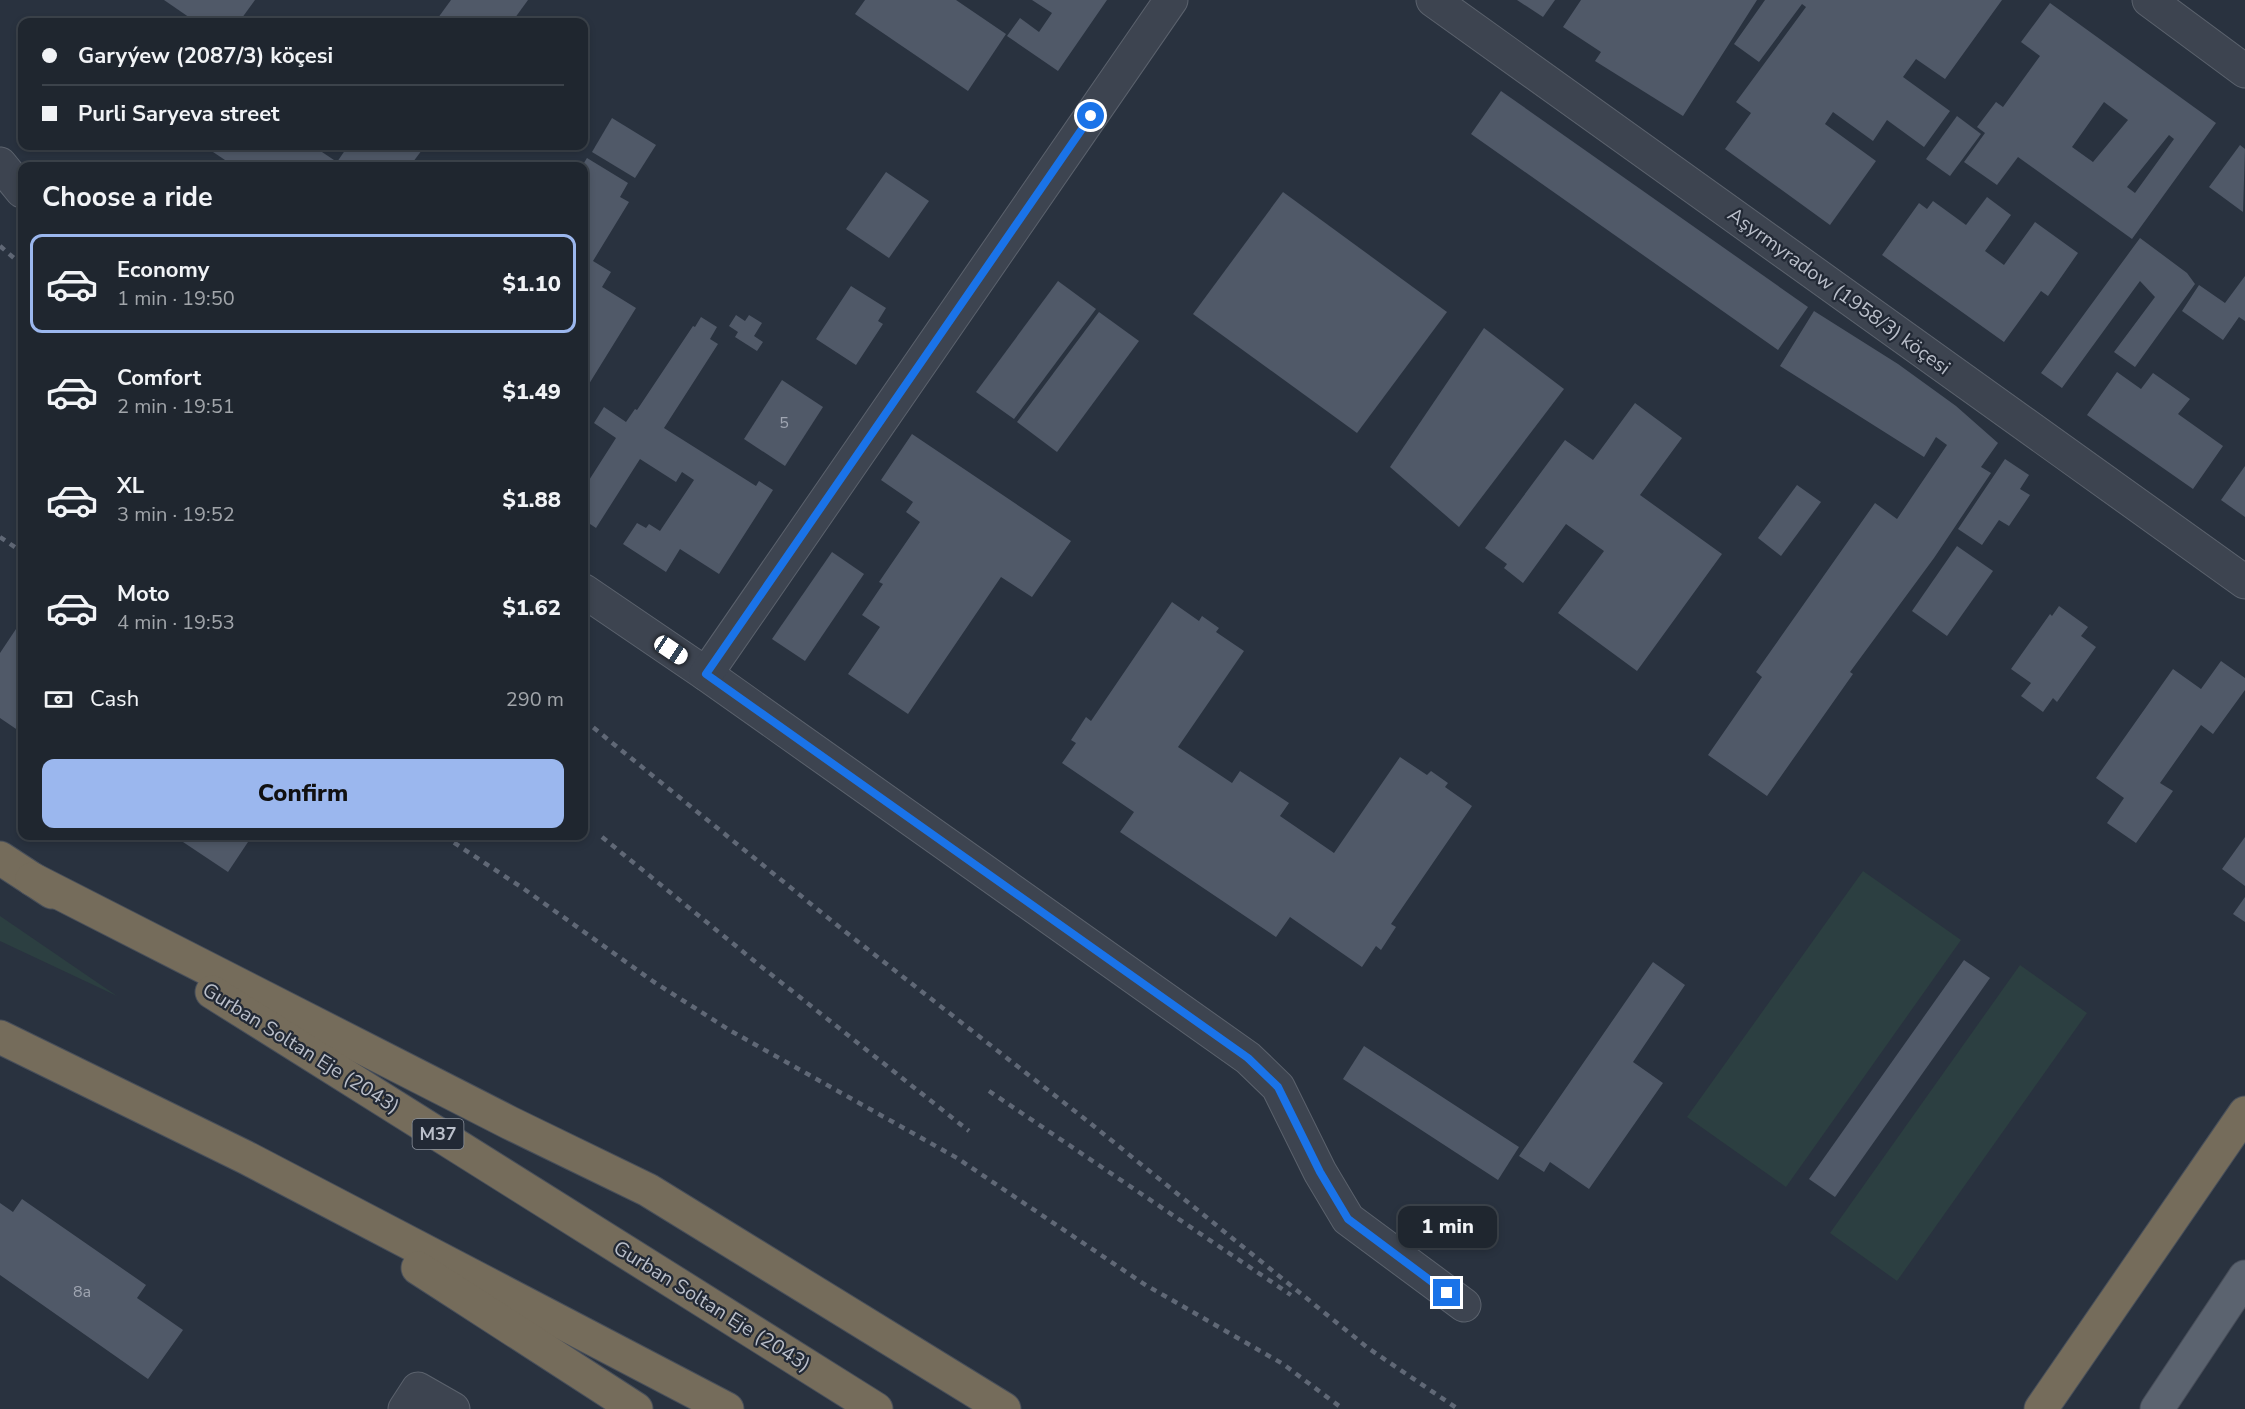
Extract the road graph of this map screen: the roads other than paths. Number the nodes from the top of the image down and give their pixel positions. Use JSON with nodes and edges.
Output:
{"nodes":[{"id":1,"x":1171,"y":0,"type":"edge"},
{"id":2,"x":1433,"y":0,"type":"edge"},
{"id":3,"x":2149,"y":0,"type":"edge"},
{"id":4,"x":2245,"y":71,"type":"edge"},
{"id":5,"x":0,"y":164,"type":"edge"},
{"id":6,"x":18,"y":186,"type":"edge"},
{"id":7,"x":2245,"y":582,"type":"edge"},
{"id":8,"x":588,"y":594,"type":"edge"},
{"id":9,"x":706,"y":674,"type":"junction"},
{"id":10,"x":0,"y":858,"type":"edge"},
{"id":11,"x":32,"y":879,"type":"junction"},
{"id":12,"x":0,"y":1037,"type":"edge"},
{"id":13,"x":2245,"y":1113,"type":"edge"},
{"id":14,"x":245,"y":1157,"type":"junction"},
{"id":15,"x":2245,"y":1276,"type":"edge"},
{"id":16,"x":1464,"y":1305,"type":"dead end"},
{"id":17,"x":405,"y":1409,"type":"edge"},
{"id":18,"x":453,"y":1409,"type":"edge"},
{"id":19,"x":636,"y":1409,"type":"edge"},
{"id":20,"x":727,"y":1409,"type":"edge"},
{"id":21,"x":876,"y":1409,"type":"edge"},
{"id":22,"x":1004,"y":1409,"type":"edge"},
{"id":23,"x":2041,"y":1409,"type":"edge"},
{"id":24,"x":2157,"y":1409,"type":"edge"}],
"edges":[{"from":1,"to":9,"type":"street"},
{"from":2,"to":7,"type":"street","name":"Aşyrmyradow (1958/3) köçesi"},
{"from":3,"to":4,"type":"street"},
{"from":5,"to":6,"type":"street"},
{"from":8,"to":9,"type":"street"},
{"from":9,"to":16,"type":"street"},
{"from":10,"to":11,"type":"highway","name":"Gurban Soltan Eje (2043)","number":"M37"},
{"from":11,"to":21,"type":"highway","name":"Gurban Soltan Eje (2043)","number":"M37"},
{"from":11,"to":22,"type":"highway"},
{"from":12,"to":14,"type":"highway"},
{"from":13,"to":23,"type":"highway"},
{"from":14,"to":19,"type":"highway"},
{"from":14,"to":20,"type":"highway"},
{"from":15,"to":24,"type":"main road"},
{"from":17,"to":18,"type":"street"}]}
